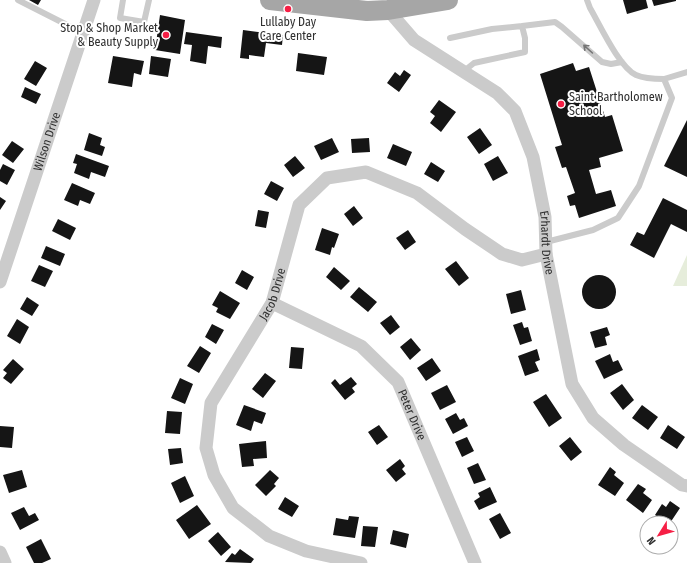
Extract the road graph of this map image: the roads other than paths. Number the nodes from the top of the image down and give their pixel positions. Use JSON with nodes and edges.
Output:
{"nodes":[{"id":1,"x":18,"y":0,"type":"edge"},
{"id":2,"x":94,"y":0,"type":"edge"},
{"id":3,"x":123,"y":0,"type":"edge"},
{"id":4,"x":149,"y":0,"type":"edge"},
{"id":5,"x":270,"y":0,"type":"edge"},
{"id":6,"x":448,"y":0,"type":"edge"},
{"id":7,"x":587,"y":0,"type":"edge"},
{"id":8,"x":424,"y":2,"type":"edge"},
{"id":9,"x":388,"y":10,"type":"junction"},
{"id":10,"x":522,"y":26,"type":"junction"},
{"id":11,"x":83,"y":33,"type":"junction"},
{"id":12,"x":450,"y":38,"type":"dead end"},
{"id":13,"x":622,"y":62,"type":"junction"},
{"id":14,"x":464,"y":71,"type":"junction"},
{"id":15,"x":687,"y":72,"type":"edge"},
{"id":16,"x":664,"y":79,"type":"junction"},
{"id":17,"x":546,"y":248,"type":"junction"},
{"id":18,"x":0,"y":282,"type":"edge"},
{"id":19,"x":272,"y":303,"type":"junction"},
{"id":20,"x":687,"y":486,"type":"edge"},
{"id":21,"x":0,"y":552,"type":"edge"},
{"id":22,"x":5,"y":563,"type":"edge"},
{"id":23,"x":361,"y":563,"type":"edge"},
{"id":24,"x":475,"y":563,"type":"edge"}],
"edges":[{"from":1,"to":11,"type":"lane"},
{"from":2,"to":11,"type":"street","name":"Wilson Drive"},
{"from":3,"to":4,"type":"lane"},
{"from":5,"to":9,"type":"main road"},
{"from":6,"to":8,"type":"main road"},
{"from":7,"to":13,"type":"lane"},
{"from":8,"to":9,"type":"main road"},
{"from":9,"to":14,"type":"street","name":"Erhardt Drive"},
{"from":10,"to":12,"type":"lane"},
{"from":13,"to":10,"type":"lane","one_way":true},
{"from":10,"to":14,"type":"lane"},
{"from":11,"to":18,"type":"street","name":"Wilson Drive"},
{"from":13,"to":16,"type":"lane"},
{"from":14,"to":17,"type":"street","name":"Erhardt Drive"},
{"from":15,"to":16,"type":"lane"},
{"from":16,"to":17,"type":"lane"},
{"from":17,"to":19,"type":"street","name":"Jacob Drive"},
{"from":17,"to":20,"type":"street","name":"Erhardt Drive"},
{"from":19,"to":23,"type":"street","name":"Jacob Drive"},
{"from":19,"to":24,"type":"street","name":"Peter Drive"},
{"from":21,"to":22,"type":"street"}]}
